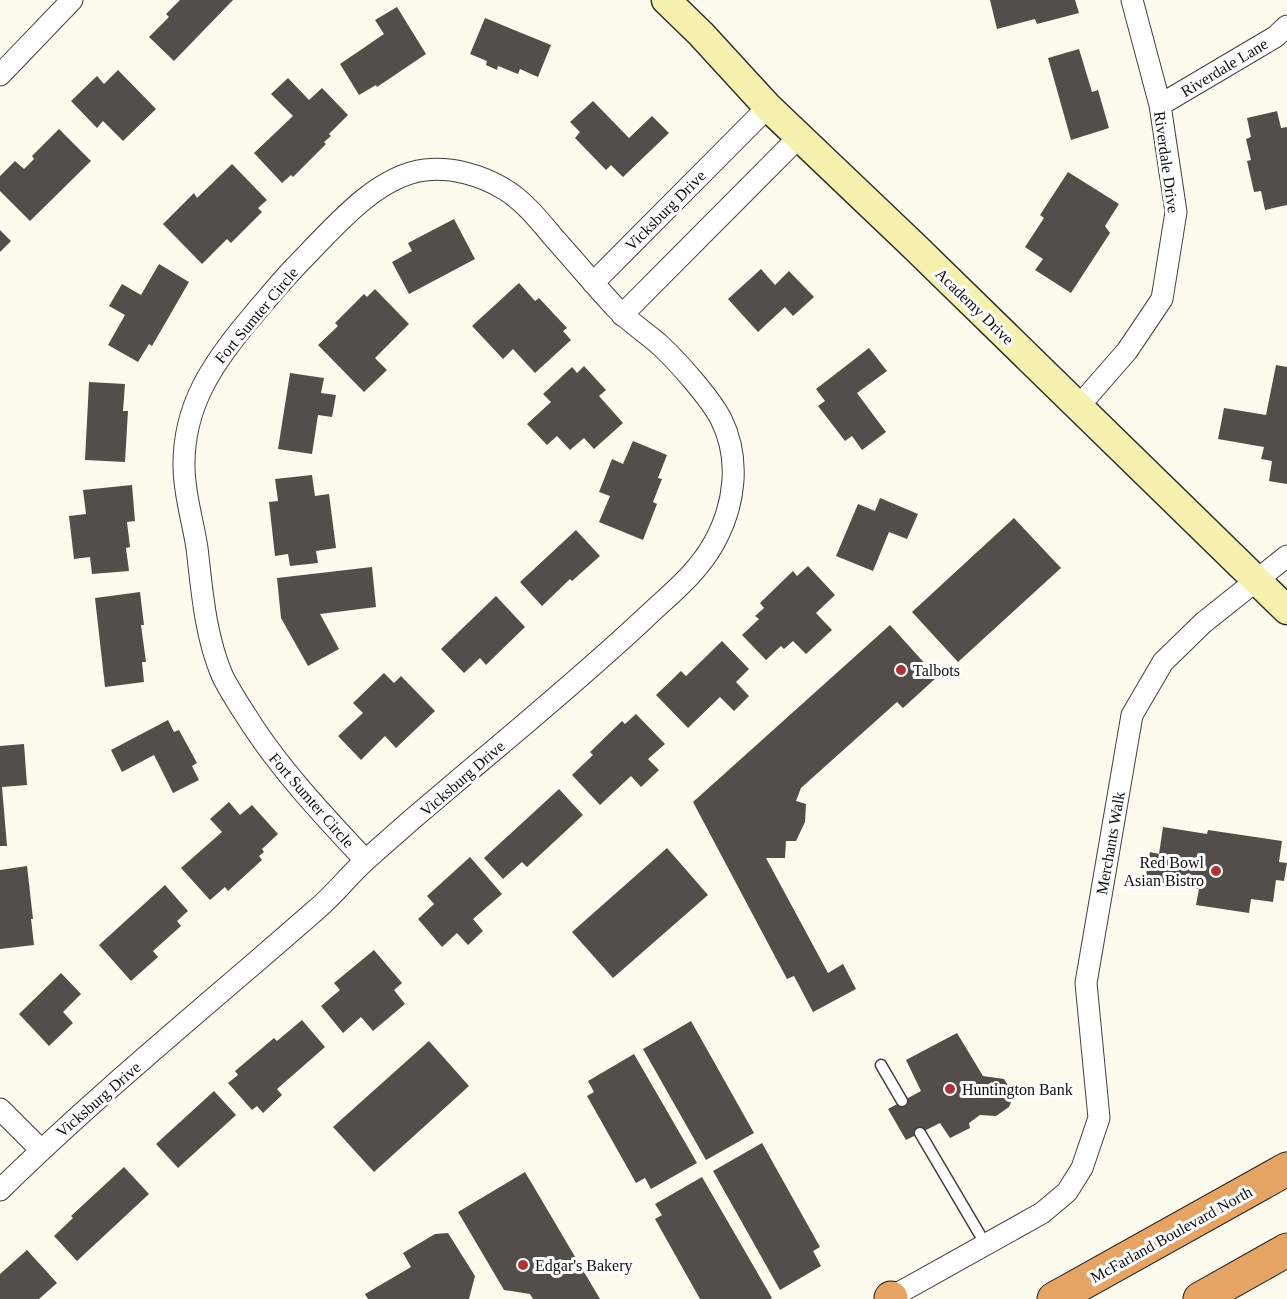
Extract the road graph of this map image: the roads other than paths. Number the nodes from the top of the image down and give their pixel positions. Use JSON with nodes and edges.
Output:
{"nodes":[{"id":1,"x":72,"y":0,"type":"edge"},
{"id":2,"x":666,"y":0,"type":"edge"},
{"id":3,"x":1132,"y":0,"type":"edge"},
{"id":4,"x":1287,"y":26,"type":"edge"},
{"id":5,"x":0,"y":75,"type":"edge"},
{"id":6,"x":1160,"y":105,"type":"junction"},
{"id":7,"x":768,"y":107,"type":"junction"},
{"id":8,"x":799,"y":137,"type":"junction"},
{"id":9,"x":593,"y":283,"type":"junction"},
{"id":10,"x":622,"y":315,"type":"junction"},
{"id":11,"x":1079,"y":406,"type":"junction"},
{"id":12,"x":1287,"y":556,"type":"edge"},
{"id":13,"x":1257,"y":579,"type":"junction"},
{"id":14,"x":1287,"y":610,"type":"edge"},
{"id":15,"x":366,"y":860,"type":"junction"},
{"id":16,"x":881,"y":1065,"type":"dead end"},
{"id":17,"x":902,"y":1101,"type":"dead end"},
{"id":18,"x":0,"y":1109,"type":"edge"},
{"id":19,"x":920,"y":1133,"type":"dead end"},
{"id":20,"x":40,"y":1150,"type":"junction"},
{"id":21,"x":1287,"y":1169,"type":"edge"},
{"id":22,"x":0,"y":1190,"type":"edge"},
{"id":23,"x":986,"y":1245,"type":"junction"},
{"id":24,"x":1287,"y":1250,"type":"edge"},
{"id":25,"x":890,"y":1299,"type":"edge"},
{"id":26,"x":1054,"y":1299,"type":"edge"},
{"id":27,"x":1200,"y":1299,"type":"edge"}],
"edges":[{"from":1,"to":5,"type":"street"},
{"from":2,"to":7,"type":"street","name":"Academy Drive"},
{"from":3,"to":6,"type":"street","name":"Riverdale Drive"},
{"from":4,"to":6,"type":"street","name":"Riverdale Lane"},
{"from":6,"to":11,"type":"street","name":"Riverdale Drive"},
{"from":7,"to":8,"type":"street","name":"Academy Drive"},
{"from":7,"to":9,"type":"street","name":"Vicksburg Drive"},
{"from":8,"to":10,"type":"street"},
{"from":8,"to":11,"type":"street","name":"Academy Drive"},
{"from":9,"to":10,"type":"street","name":"Vicksburg Drive"},
{"from":9,"to":15,"type":"street","name":"Fort Sumter Circle"},
{"from":10,"to":15,"type":"street","name":"Vicksburg Drive"},
{"from":11,"to":13,"type":"street","name":"Academy Drive"},
{"from":12,"to":13,"type":"street","name":"Merchants Walk"},
{"from":13,"to":14,"type":"street","name":"Academy Drive"},
{"from":13,"to":23,"type":"street","name":"Merchants Walk"},
{"from":15,"to":20,"type":"street","name":"Vicksburg Drive"},
{"from":16,"to":17,"type":"lane"},
{"from":18,"to":20,"type":"street"},
{"from":19,"to":23,"type":"lane"},
{"from":20,"to":22,"type":"street","name":"Vicksburg Drive"},
{"from":21,"to":26,"type":"highway","name":"McFarland Boulevard North"},
{"from":23,"to":25,"type":"street","name":"Merchants Walk"},
{"from":24,"to":27,"type":"highway"}]}
